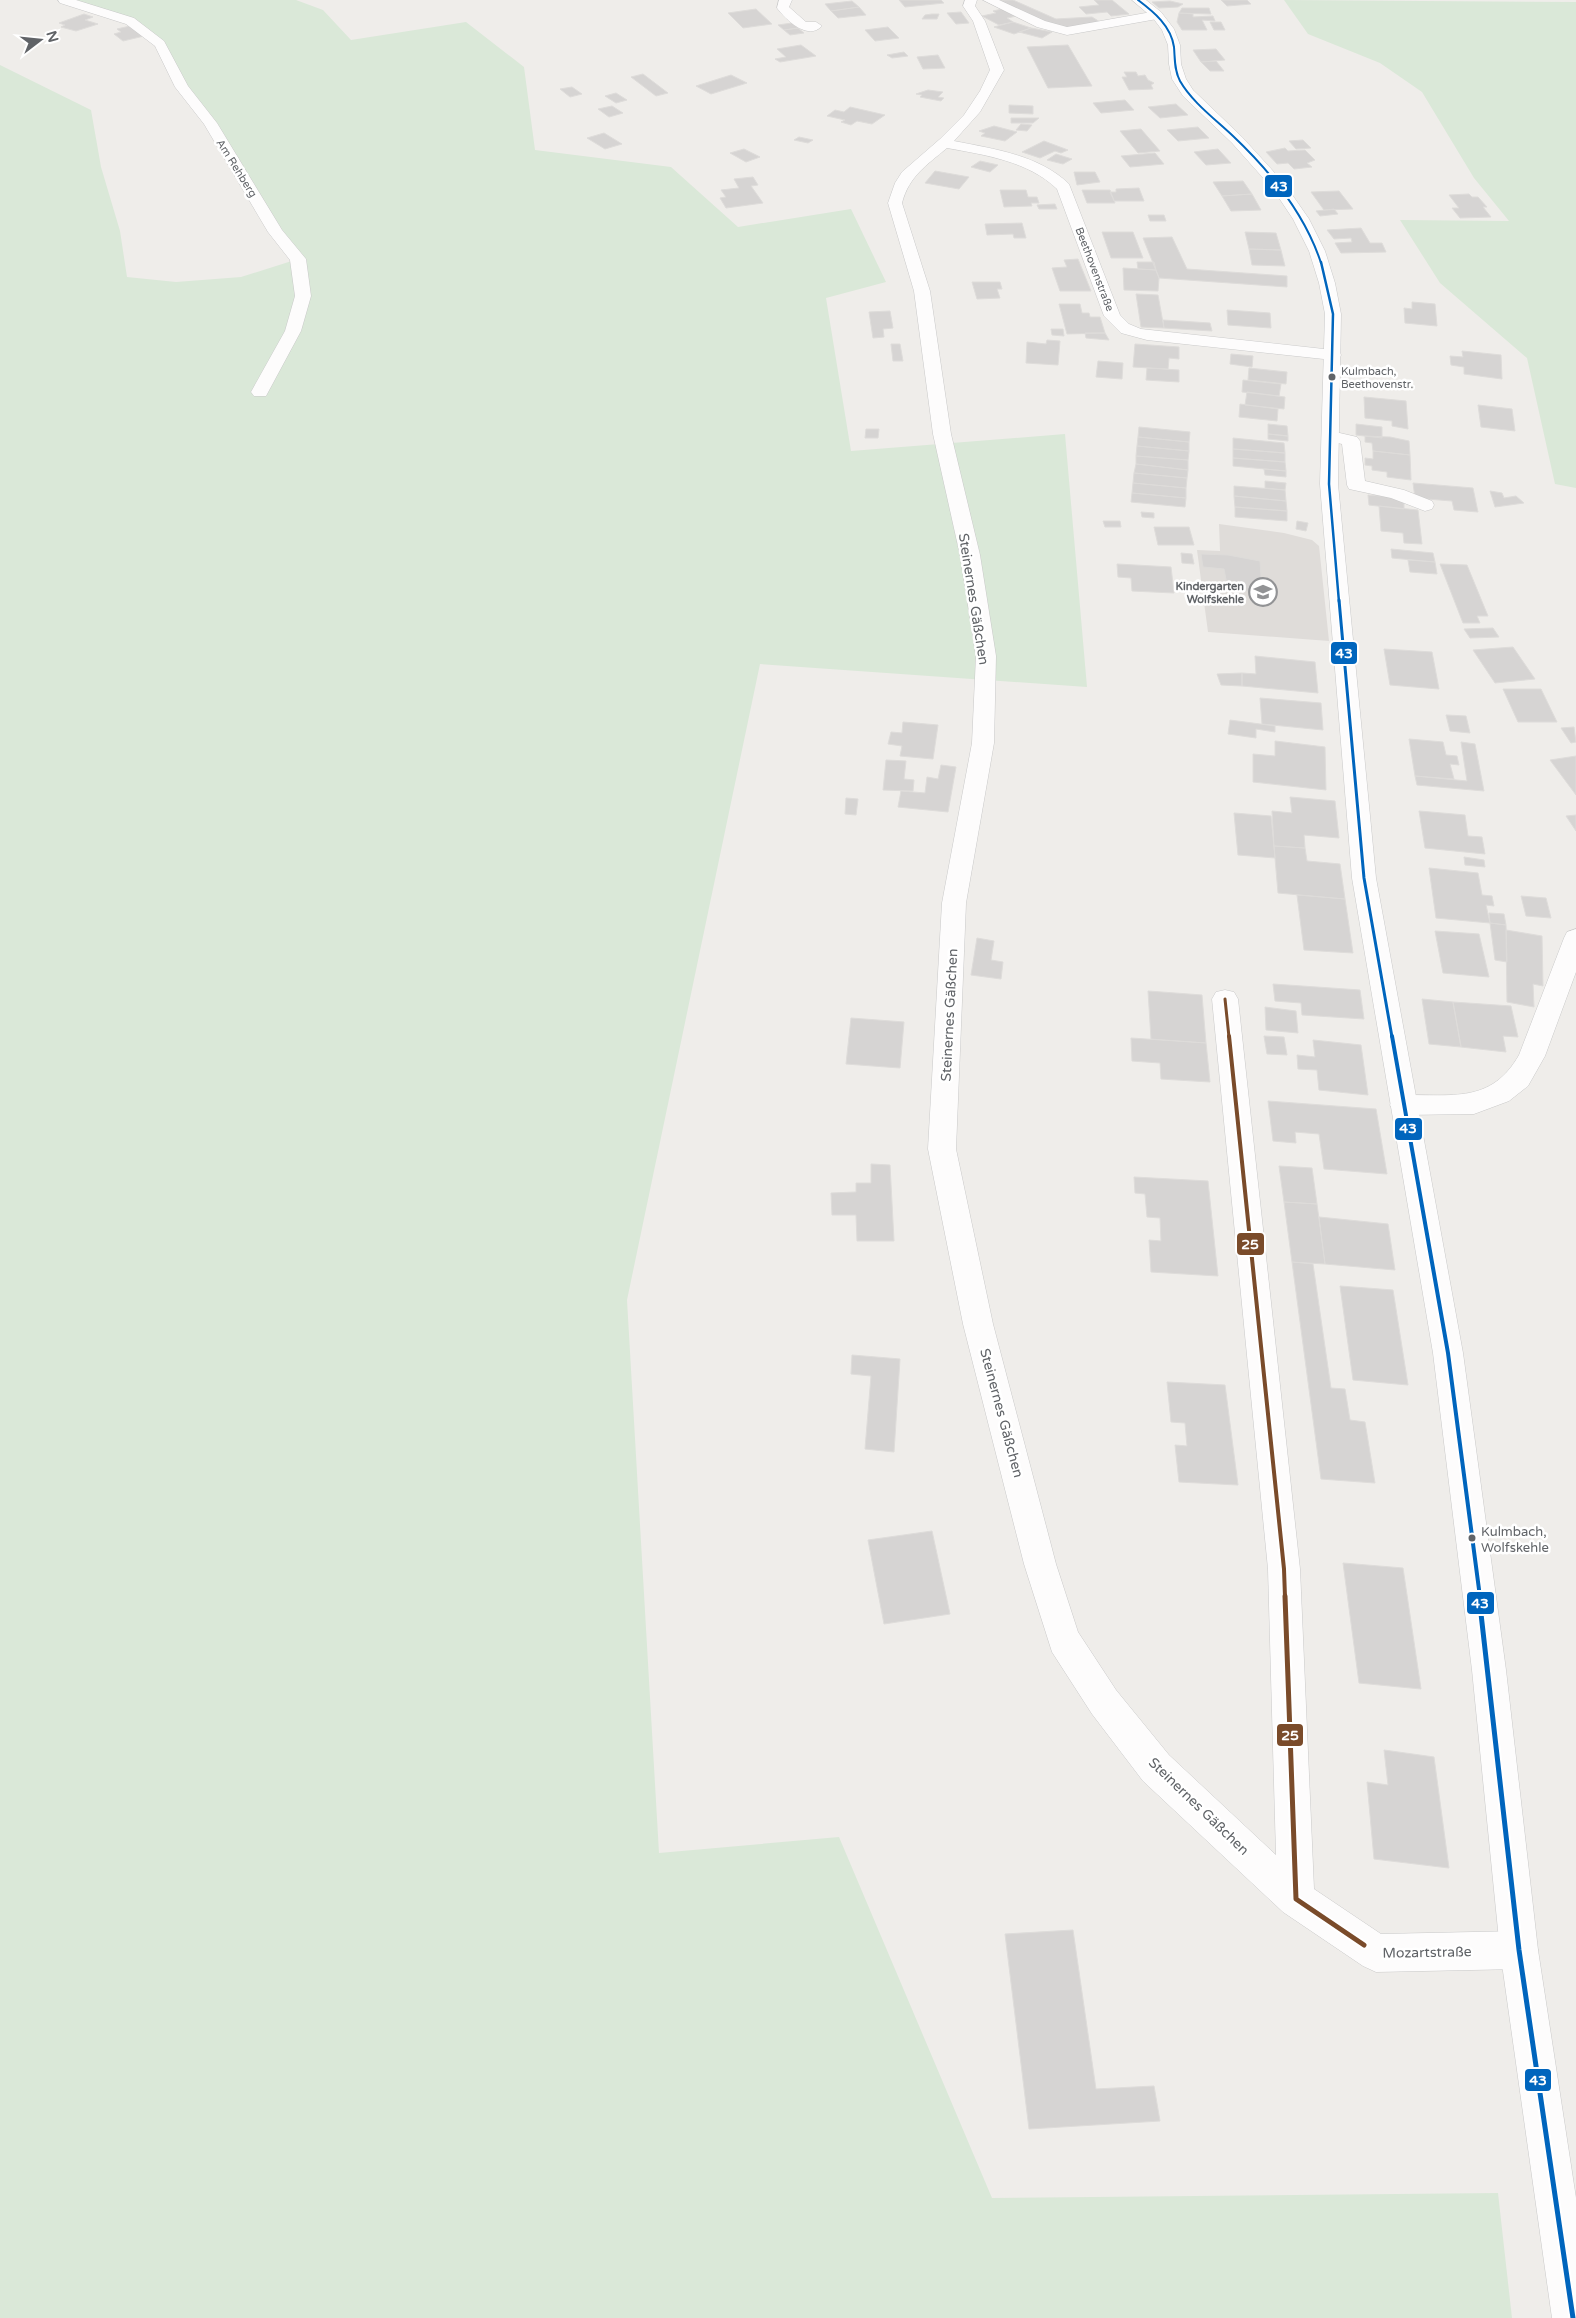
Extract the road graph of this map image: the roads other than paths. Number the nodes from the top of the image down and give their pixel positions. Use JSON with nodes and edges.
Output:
{"nodes":[{"id":1,"x":64,"y":0,"type":"edge"},
{"id":2,"x":786,"y":0,"type":"edge"},
{"id":3,"x":972,"y":0,"type":"edge"},
{"id":4,"x":989,"y":0,"type":"edge"},
{"id":5,"x":1138,"y":0,"type":"edge"},
{"id":6,"x":1157,"y":15,"type":"junction"},
{"id":7,"x":816,"y":26,"type":"dead end"},
{"id":8,"x":944,"y":143,"type":"junction"},
{"id":9,"x":1333,"y":355,"type":"junction"},
{"id":10,"x":260,"y":392,"type":"dead end"},
{"id":11,"x":1331,"y":436,"type":"junction"},
{"id":12,"x":1425,"y":505,"type":"dead end"},
{"id":13,"x":1576,"y":938,"type":"edge"},
{"id":14,"x":1224,"y":998,"type":"dead end"},
{"id":15,"x":1402,"y":1105,"type":"junction"},
{"id":16,"x":1296,"y":1899,"type":"junction"},
{"id":17,"x":1519,"y":1950,"type":"junction"},
{"id":18,"x":1573,"y":2318,"type":"edge"}],
"edges":[{"from":1,"to":10,"type":"street","name":"Am Rehberg"},
{"from":2,"to":7,"type":"street"},
{"from":3,"to":8,"type":"street","name":"Steinernes Gäßchen"},
{"from":4,"to":6,"type":"street"},
{"from":5,"to":6,"type":"street"},
{"from":6,"to":9,"type":"street"},
{"from":8,"to":9,"type":"street","name":"Beethovenstraße"},
{"from":8,"to":16,"type":"street","name":"Steinernes Gäßchen"},
{"from":9,"to":11,"type":"street"},
{"from":11,"to":12,"type":"street"},
{"from":11,"to":15,"type":"street"},
{"from":13,"to":15,"type":"street"},
{"from":14,"to":16,"type":"street"},
{"from":15,"to":17,"type":"street"},
{"from":16,"to":17,"type":"street","name":"Mozartstraße"},
{"from":17,"to":18,"type":"street"}]}
